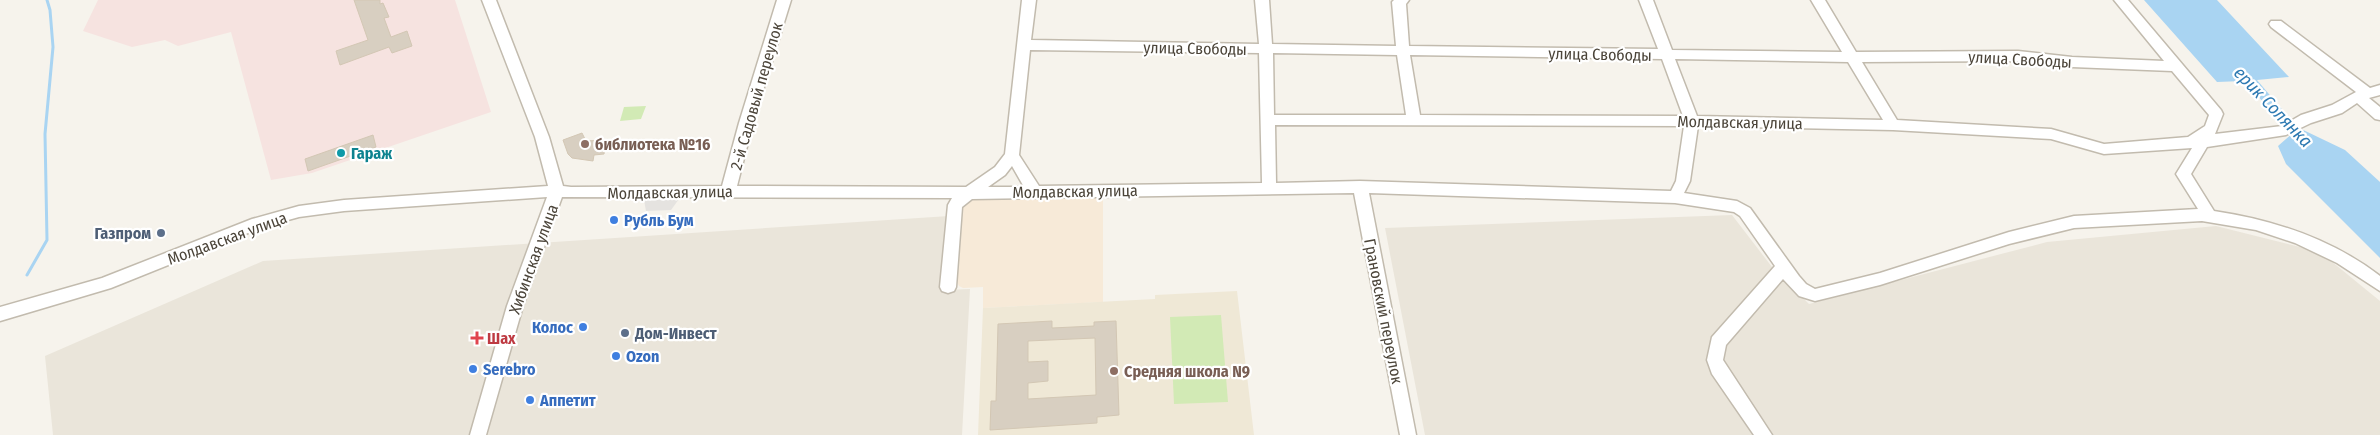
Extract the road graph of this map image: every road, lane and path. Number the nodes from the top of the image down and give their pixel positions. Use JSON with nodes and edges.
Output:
{"nodes":[{"id":1,"x":488,"y":0,"type":"edge"},
{"id":2,"x":784,"y":0,"type":"edge"},
{"id":3,"x":1029,"y":0,"type":"edge"},
{"id":4,"x":1262,"y":0,"type":"edge"},
{"id":5,"x":1402,"y":0,"type":"edge"},
{"id":6,"x":1646,"y":0,"type":"edge"},
{"id":7,"x":1818,"y":0,"type":"edge"},
{"id":8,"x":2121,"y":0,"type":"edge"},
{"id":9,"x":2276,"y":24,"type":"dead end"},
{"id":10,"x":1025,"y":45,"type":"junction"},
{"id":11,"x":1266,"y":48,"type":"junction"},
{"id":12,"x":1403,"y":52,"type":"junction"},
{"id":13,"x":1666,"y":55,"type":"junction"},
{"id":14,"x":1853,"y":57,"type":"junction"},
{"id":15,"x":2175,"y":66,"type":"junction"},
{"id":16,"x":2368,"y":93,"type":"edge"},
{"id":17,"x":2380,"y":115,"type":"edge"},
{"id":18,"x":1268,"y":120,"type":"junction"},
{"id":19,"x":1414,"y":120,"type":"junction"},
{"id":20,"x":1692,"y":121,"type":"junction"},
{"id":21,"x":1893,"y":125,"type":"junction"},
{"id":22,"x":2210,"y":140,"type":"junction"},
{"id":23,"x":2191,"y":142,"type":"junction"},
{"id":24,"x":1012,"y":156,"type":"junction"},
{"id":25,"x":1360,"y":187,"type":"junction"},
{"id":26,"x":1269,"y":188,"type":"junction"},
{"id":27,"x":557,"y":191,"type":"junction"},
{"id":28,"x":728,"y":192,"type":"junction"},
{"id":29,"x":1035,"y":192,"type":"junction"},
{"id":30,"x":969,"y":193,"type":"junction"},
{"id":31,"x":1675,"y":197,"type":"junction"},
{"id":32,"x":2209,"y":215,"type":"junction"},
{"id":33,"x":1784,"y":267,"type":"junction"},
{"id":34,"x":2380,"y":285,"type":"edge"},
{"id":35,"x":948,"y":287,"type":"dead end"},
{"id":36,"x":0,"y":314,"type":"edge"},
{"id":37,"x":478,"y":435,"type":"edge"},
{"id":38,"x":1408,"y":435,"type":"edge"},
{"id":39,"x":1764,"y":435,"type":"edge"}],
"edges":[{"from":1,"to":27,"type":"street","name":"Хибинская улица"},
{"from":2,"to":28,"type":"street","name":"2-й Садовый переулок"},
{"from":3,"to":10,"type":"street"},
{"from":4,"to":11,"type":"street"},
{"from":5,"to":12,"type":"street"},
{"from":6,"to":13,"type":"street"},
{"from":7,"to":14,"type":"street"},
{"from":8,"to":15,"type":"street"},
{"from":9,"to":16,"type":"street"},
{"from":10,"to":11,"type":"street","name":"улица Свободы"},
{"from":10,"to":24,"type":"street"},
{"from":11,"to":12,"type":"street","name":"улица Свободы"},
{"from":11,"to":18,"type":"street"},
{"from":12,"to":13,"type":"street","name":"улица Свободы"},
{"from":12,"to":19,"type":"street"},
{"from":13,"to":14,"type":"street","name":"улица Свободы"},
{"from":13,"to":20,"type":"street"},
{"from":14,"to":15,"type":"street","name":"улица Свободы"},
{"from":14,"to":21,"type":"street"},
{"from":15,"to":23,"type":"street"},
{"from":16,"to":17,"type":"street"},
{"from":16,"to":22,"type":"street","name":"Молдавская улица"},
{"from":18,"to":19,"type":"street","name":"Молдавская улица"},
{"from":18,"to":26,"type":"street"},
{"from":19,"to":20,"type":"street","name":"Молдавская улица"},
{"from":20,"to":21,"type":"street","name":"Молдавская улица"},
{"from":20,"to":31,"type":"street"},
{"from":21,"to":23,"type":"street","name":"Молдавская улица"},
{"from":22,"to":23,"type":"street","name":"Молдавская улица"},
{"from":22,"to":32,"type":"street"},
{"from":24,"to":29,"type":"street"},
{"from":24,"to":30,"type":"street"},
{"from":25,"to":26,"type":"street","name":"Молдавская улица"},
{"from":25,"to":31,"type":"street","name":"Молдавская улица"},
{"from":25,"to":38,"type":"street","name":"Грановский переулок"},
{"from":26,"to":29,"type":"street","name":"Молдавская улица"},
{"from":27,"to":28,"type":"street","name":"Молдавская улица"},
{"from":27,"to":36,"type":"street","name":"Молдавская улица"},
{"from":27,"to":37,"type":"street","name":"Хибинская улица"},
{"from":28,"to":30,"type":"street","name":"Молдавская улица"},
{"from":29,"to":30,"type":"street","name":"Молдавская улица"},
{"from":30,"to":35,"type":"street"},
{"from":31,"to":33,"type":"street","name":"Молдавская улица"},
{"from":32,"to":33,"type":"street","name":"Молдавская улица"},
{"from":32,"to":34,"type":"street","name":"Молдавская улица"},
{"from":33,"to":39,"type":"street"}]}
